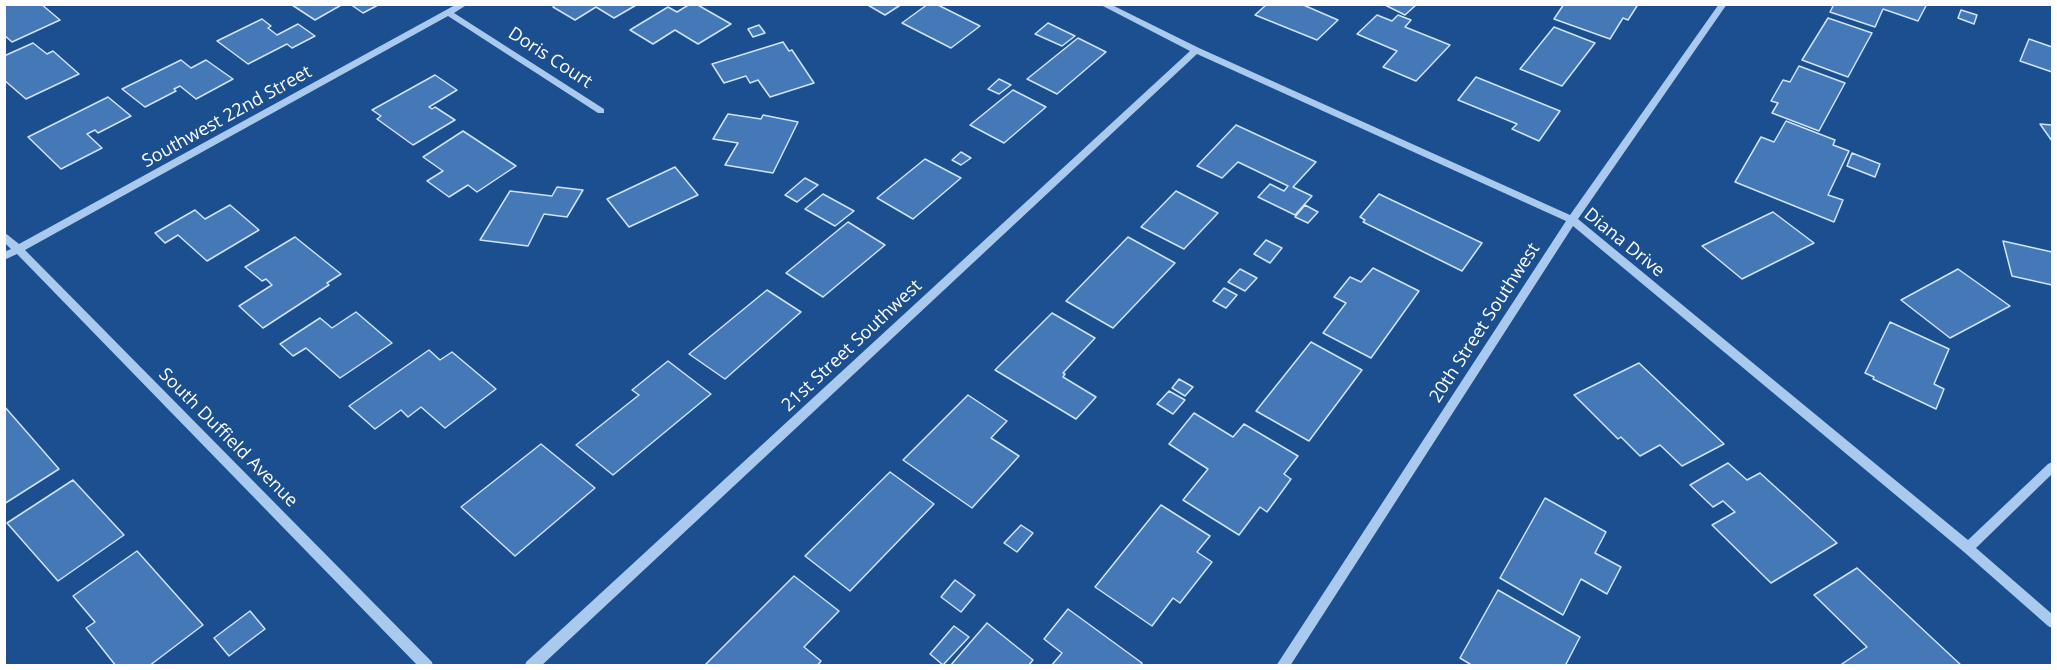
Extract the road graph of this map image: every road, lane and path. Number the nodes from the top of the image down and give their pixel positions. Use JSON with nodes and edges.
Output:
{"nodes":[{"id":1,"x":464,"y":4,"type":"edge"},
{"id":2,"x":1103,"y":4,"type":"edge"},
{"id":3,"x":1723,"y":4,"type":"edge"},
{"id":4,"x":449,"y":13,"type":"junction"},
{"id":5,"x":1196,"y":50,"type":"junction"},
{"id":6,"x":601,"y":111,"type":"dead end"},
{"id":7,"x":1572,"y":220,"type":"junction"},
{"id":8,"x":4,"y":235,"type":"edge"},
{"id":9,"x":18,"y":250,"type":"junction"},
{"id":10,"x":4,"y":257,"type":"edge"},
{"id":11,"x":2052,"y":467,"type":"edge"},
{"id":12,"x":1968,"y":548,"type":"junction"},
{"id":13,"x":2052,"y":622,"type":"edge"},
{"id":14,"x":427,"y":666,"type":"edge"},
{"id":15,"x":531,"y":666,"type":"edge"},
{"id":16,"x":1282,"y":666,"type":"edge"}],
"edges":[{"from":1,"to":4,"type":"street","name":"Southwest 22nd Street"},
{"from":2,"to":5,"type":"street","name":"Diana Drive"},
{"from":3,"to":7,"type":"street","name":"20th Street Southwest"},
{"from":4,"to":6,"type":"street","name":"Doris Court"},
{"from":4,"to":9,"type":"street","name":"Southwest 22nd Street"},
{"from":5,"to":7,"type":"street","name":"Diana Drive"},
{"from":5,"to":15,"type":"street","name":"21st Street Southwest"},
{"from":7,"to":12,"type":"street","name":"Diana Drive"},
{"from":7,"to":16,"type":"street","name":"20th Street Southwest"},
{"from":8,"to":9,"type":"street","name":"South Duffield Avenue"},
{"from":9,"to":10,"type":"street","name":"Southwest 22nd Street"},
{"from":9,"to":14,"type":"street","name":"South Duffield Avenue"},
{"from":11,"to":12,"type":"street"},
{"from":12,"to":13,"type":"street","name":"Diana Drive"}]}
